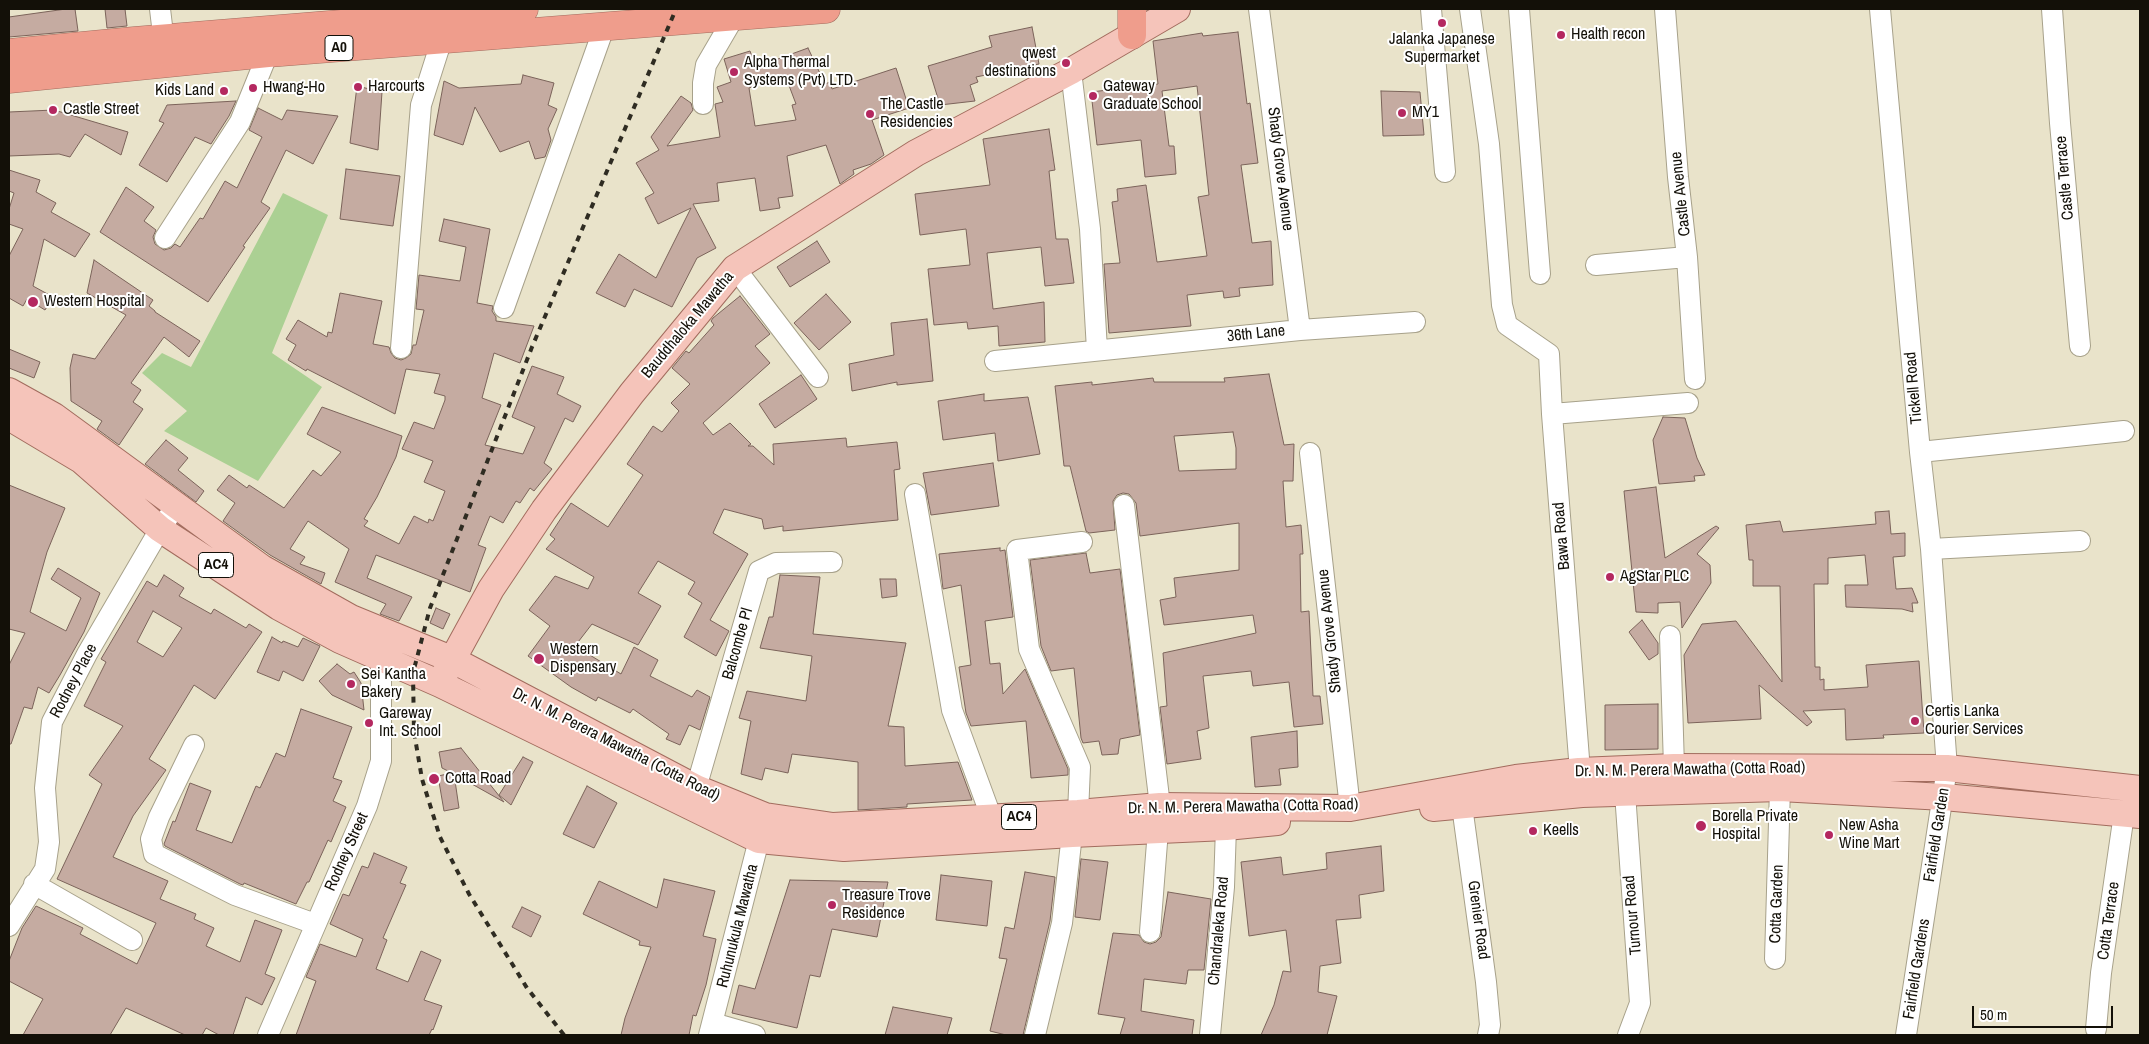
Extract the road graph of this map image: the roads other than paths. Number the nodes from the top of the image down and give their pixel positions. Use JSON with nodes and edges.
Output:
{"nodes":[{"id":1,"x":160,"y":9,"type":"edge"},
{"id":2,"x":524,"y":9,"type":"edge"},
{"id":3,"x":826,"y":9,"type":"edge"},
{"id":4,"x":1132,"y":9,"type":"edge"},
{"id":5,"x":1177,"y":9,"type":"edge"},
{"id":6,"x":1259,"y":9,"type":"edge"},
{"id":7,"x":1430,"y":9,"type":"edge"},
{"id":8,"x":1470,"y":9,"type":"edge"},
{"id":9,"x":1519,"y":9,"type":"edge"},
{"id":10,"x":1665,"y":9,"type":"edge"},
{"id":11,"x":1880,"y":9,"type":"edge"},
{"id":12,"x":2052,"y":9,"type":"edge"},
{"id":13,"x":401,"y":14,"type":"edge"},
{"id":14,"x":734,"y":16,"type":"junction"},
{"id":15,"x":605,"y":25,"type":"junction"},
{"id":16,"x":1132,"y":36,"type":"junction"},
{"id":17,"x":442,"y":39,"type":"junction"},
{"id":18,"x":165,"y":51,"type":"junction"},
{"id":19,"x":9,"y":53,"type":"edge"},
{"id":20,"x":268,"y":54,"type":"junction"},
{"id":21,"x":1071,"y":70,"type":"junction"},
{"id":22,"x":9,"y":79,"type":"edge"},
{"id":23,"x":703,"y":104,"type":"dead end"},
{"id":24,"x":1445,"y":172,"type":"dead end"},
{"id":25,"x":165,"y":238,"type":"dead end"},
{"id":26,"x":1687,"y":257,"type":"junction"},
{"id":27,"x":1596,"y":265,"type":"dead end"},
{"id":28,"x":736,"y":268,"type":"junction"},
{"id":29,"x":1540,"y":274,"type":"dead end"},
{"id":30,"x":504,"y":308,"type":"dead end"},
{"id":31,"x":1415,"y":322,"type":"dead end"},
{"id":32,"x":1300,"y":330,"type":"junction"},
{"id":33,"x":2080,"y":346,"type":"dead end"},
{"id":34,"x":401,"y":348,"type":"dead end"},
{"id":35,"x":1097,"y":350,"type":"junction"},
{"id":36,"x":995,"y":361,"type":"dead end"},
{"id":37,"x":818,"y":377,"type":"dead end"},
{"id":38,"x":1695,"y":379,"type":"dead end"},
{"id":39,"x":9,"y":391,"type":"edge"},
{"id":40,"x":1688,"y":403,"type":"dead end"},
{"id":41,"x":1552,"y":414,"type":"junction"},
{"id":42,"x":9,"y":417,"type":"edge"},
{"id":43,"x":2124,"y":431,"type":"dead end"},
{"id":44,"x":1920,"y":452,"type":"junction"},
{"id":45,"x":1310,"y":454,"type":"dead end"},
{"id":46,"x":915,"y":494,"type":"dead end"},
{"id":47,"x":1124,"y":505,"type":"dead end"},
{"id":48,"x":176,"y":506,"type":"junction"},
{"id":49,"x":160,"y":529,"type":"junction"},
{"id":50,"x":2080,"y":541,"type":"dead end"},
{"id":51,"x":1082,"y":542,"type":"dead end"},
{"id":52,"x":1931,"y":549,"type":"junction"},
{"id":53,"x":832,"y":562,"type":"dead end"},
{"id":54,"x":1670,"y":636,"type":"dead end"},
{"id":55,"x":380,"y":659,"type":"junction"},
{"id":56,"x":451,"y":659,"type":"junction"},
{"id":57,"x":440,"y":684,"type":"junction"},
{"id":58,"x":194,"y":746,"type":"dead end"},
{"id":59,"x":1674,"y":767,"type":"junction"},
{"id":60,"x":1947,"y":768,"type":"junction"},
{"id":61,"x":1581,"y":783,"type":"junction"},
{"id":62,"x":696,"y":788,"type":"junction"},
{"id":63,"x":1780,"y":788,"type":"junction"},
{"id":64,"x":2140,"y":789,"type":"edge"},
{"id":65,"x":1625,"y":793,"type":"junction"},
{"id":66,"x":1944,"y":797,"type":"junction"},
{"id":67,"x":1462,"y":806,"type":"junction"},
{"id":68,"x":1350,"y":808,"type":"junction"},
{"id":69,"x":2132,"y":814,"type":"edge"},
{"id":70,"x":992,"y":818,"type":"junction"},
{"id":71,"x":1159,"y":818,"type":"junction"},
{"id":72,"x":1075,"y":823,"type":"junction"},
{"id":73,"x":1226,"y":827,"type":"junction"},
{"id":74,"x":762,"y":828,"type":"junction"},
{"id":75,"x":34,"y":884,"type":"junction"},
{"id":76,"x":1927,"y":903,"type":"joint"},
{"id":77,"x":314,"y":924,"type":"junction"},
{"id":78,"x":9,"y":926,"type":"edge"},
{"id":79,"x":1150,"y":932,"type":"dead end"},
{"id":80,"x":132,"y":940,"type":"dead end"},
{"id":81,"x":1775,"y":959,"type":"dead end"},
{"id":82,"x":711,"y":1029,"type":"edge"},
{"id":83,"x":2096,"y":1029,"type":"dead end"},
{"id":84,"x":268,"y":1035,"type":"edge"},
{"id":85,"x":755,"y":1035,"type":"edge"},
{"id":86,"x":1035,"y":1035,"type":"edge"},
{"id":87,"x":1210,"y":1035,"type":"edge"},
{"id":88,"x":1488,"y":1035,"type":"edge"},
{"id":89,"x":1628,"y":1035,"type":"edge"},
{"id":90,"x":1906,"y":1035,"type":"edge"}],
"edges":[{"from":1,"to":18,"type":"street"},
{"from":2,"to":13,"type":"highway","number":"A0"},
{"from":3,"to":14,"type":"highway","number":"A0"},
{"from":4,"to":16,"type":"highway"},
{"from":5,"to":16,"type":"main road","name":"Bauddhaloka Mawatha"},
{"from":6,"to":32,"type":"street","name":"Shady Grove Avenue"},
{"from":7,"to":24,"type":"street"},
{"from":8,"to":41,"type":"street","name":"Bawa Road"},
{"from":9,"to":29,"type":"street"},
{"from":10,"to":26,"type":"street","name":"Castle Avenue"},
{"from":11,"to":44,"type":"street","name":"Tickell Road"},
{"from":12,"to":33,"type":"street","name":"Castle Terrace"},
{"from":13,"to":18,"type":"highway","number":"A0"},
{"from":14,"to":15,"type":"highway","number":"A0"},
{"from":14,"to":23,"type":"street"},
{"from":15,"to":17,"type":"highway","number":"A0"},
{"from":15,"to":30,"type":"street"},
{"from":16,"to":21,"type":"main road","name":"Bauddhaloka Mawatha"},
{"from":17,"to":20,"type":"highway","number":"A0"},
{"from":17,"to":34,"type":"street"},
{"from":18,"to":19,"type":"highway","number":"A0"},
{"from":18,"to":20,"type":"highway","number":"A0"},
{"from":18,"to":22,"type":"highway","number":"A0"},
{"from":20,"to":25,"type":"street"},
{"from":21,"to":28,"type":"main road","name":"Bauddhaloka Mawatha"},
{"from":21,"to":35,"type":"street"},
{"from":26,"to":27,"type":"street"},
{"from":26,"to":38,"type":"street","name":"Castle Avenue"},
{"from":28,"to":37,"type":"street"},
{"from":28,"to":56,"type":"main road","name":"Bauddhaloka Mawatha"},
{"from":31,"to":32,"type":"street","name":"36th Lane"},
{"from":32,"to":35,"type":"street","name":"36th Lane"},
{"from":35,"to":36,"type":"street","name":"36th Lane"},
{"from":39,"to":48,"type":"main road","name":"Dr. N. M. Perera Mawatha (Cotta Road)","number":"AC4"},
{"from":40,"to":41,"type":"street"},
{"from":41,"to":61,"type":"street","name":"Bawa Road"},
{"from":42,"to":49,"type":"main road","name":"Dr. N. M. Perera Mawatha (Cotta Road)","number":"AC4"},
{"from":43,"to":44,"type":"street"},
{"from":44,"to":52,"type":"street","name":"Tickell Road"},
{"from":45,"to":68,"type":"street","name":"Shady Grove Avenue"},
{"from":46,"to":70,"type":"street"},
{"from":47,"to":71,"type":"street"},
{"from":48,"to":49,"type":"street","name":"Rodney Place"},
{"from":48,"to":56,"type":"main road","name":"Dr. N. M. Perera Mawatha (Cotta Road)","number":"AC4"},
{"from":49,"to":55,"type":"main road","name":"Dr. N. M. Perera Mawatha (Cotta Road)","number":"AC4"},
{"from":49,"to":75,"type":"street","name":"Rodney Place"},
{"from":50,"to":52,"type":"street"},
{"from":51,"to":72,"type":"street"},
{"from":52,"to":60,"type":"street","name":"Tickell Road"},
{"from":53,"to":62,"type":"street","name":"Balcombe Pl"},
{"from":54,"to":59,"type":"street"},
{"from":55,"to":57,"type":"main road","name":"Dr. N. M. Perera Mawatha (Cotta Road)","number":"AC4"},
{"from":55,"to":77,"type":"street","name":"Rodney Street"},
{"from":56,"to":57,"type":"main road","name":"Bauddhaloka Mawatha"},
{"from":56,"to":62,"type":"main road","name":"Dr. N. M. Perera Mawatha (Cotta Road)","number":"AC4"},
{"from":57,"to":74,"type":"main road","name":"Dr. N. M. Perera Mawatha (Cotta Road)","number":"AC4"},
{"from":58,"to":77,"type":"street"},
{"from":59,"to":60,"type":"main road","name":"Dr. N. M. Perera Mawatha (Cotta Road)","number":"AC4"},
{"from":59,"to":61,"type":"main road","name":"Dr. N. M. Perera Mawatha (Cotta Road)","number":"AC4"},
{"from":60,"to":64,"type":"main road","name":"Dr. N. M. Perera Mawatha (Cotta Road)","number":"AC4"},
{"from":60,"to":66,"type":"street","name":"Fairfield Garden"},
{"from":61,"to":65,"type":"main road","name":"Dr. N. M. Perera Mawatha (Cotta Road)","number":"AC4"},
{"from":61,"to":67,"type":"main road","name":"Dr. N. M. Perera Mawatha (Cotta Road)","number":"AC4"},
{"from":61,"to":68,"type":"main road","name":"Dr. N. M. Perera Mawatha (Cotta Road)","number":"AC4"},
{"from":62,"to":74,"type":"main road","name":"Dr. N. M. Perera Mawatha (Cotta Road)","number":"AC4"},
{"from":63,"to":65,"type":"main road","name":"Dr. N. M. Perera Mawatha (Cotta Road)","number":"AC4"},
{"from":63,"to":66,"type":"main road","name":"Dr. N. M. Perera Mawatha (Cotta Road)","number":"AC4"},
{"from":63,"to":81,"type":"street","name":"Cotta Garden"},
{"from":65,"to":89,"type":"street","name":"Turnour Road"},
{"from":66,"to":69,"type":"main road","name":"Dr. N. M. Perera Mawatha (Cotta Road)","number":"AC4"},
{"from":66,"to":76,"type":"street","name":"Fairfield Garden"},
{"from":67,"to":73,"type":"main road","name":"Dr. N. M. Perera Mawatha (Cotta Road)","number":"AC4"},
{"from":67,"to":88,"type":"street","name":"Grenier Road"},
{"from":68,"to":71,"type":"main road","name":"Dr. N. M. Perera Mawatha (Cotta Road)","number":"AC4"},
{"from":69,"to":83,"type":"street","name":"Cotta Terrace"},
{"from":70,"to":72,"type":"main road","name":"Dr. N. M. Perera Mawatha (Cotta Road)","number":"AC4"},
{"from":70,"to":74,"type":"main road","name":"Dr. N. M. Perera Mawatha (Cotta Road)","number":"AC4"},
{"from":71,"to":72,"type":"main road","name":"Dr. N. M. Perera Mawatha (Cotta Road)","number":"AC4"},
{"from":71,"to":73,"type":"main road","name":"Dr. N. M. Perera Mawatha (Cotta Road)","number":"AC4"},
{"from":71,"to":79,"type":"street"},
{"from":72,"to":74,"type":"main road","name":"Dr. N. M. Perera Mawatha (Cotta Road)","number":"AC4"},
{"from":72,"to":86,"type":"street"},
{"from":73,"to":87,"type":"street","name":"Chandraleka Road"},
{"from":74,"to":82,"type":"street","name":"Ruhunukula Mawatha"},
{"from":75,"to":78,"type":"street","name":"Rodney Place"},
{"from":75,"to":80,"type":"street"},
{"from":76,"to":90,"type":"street","name":"Fairfield Gardens"},
{"from":77,"to":84,"type":"street","name":"Rodney Street"},
{"from":82,"to":85,"type":"street"}]}
